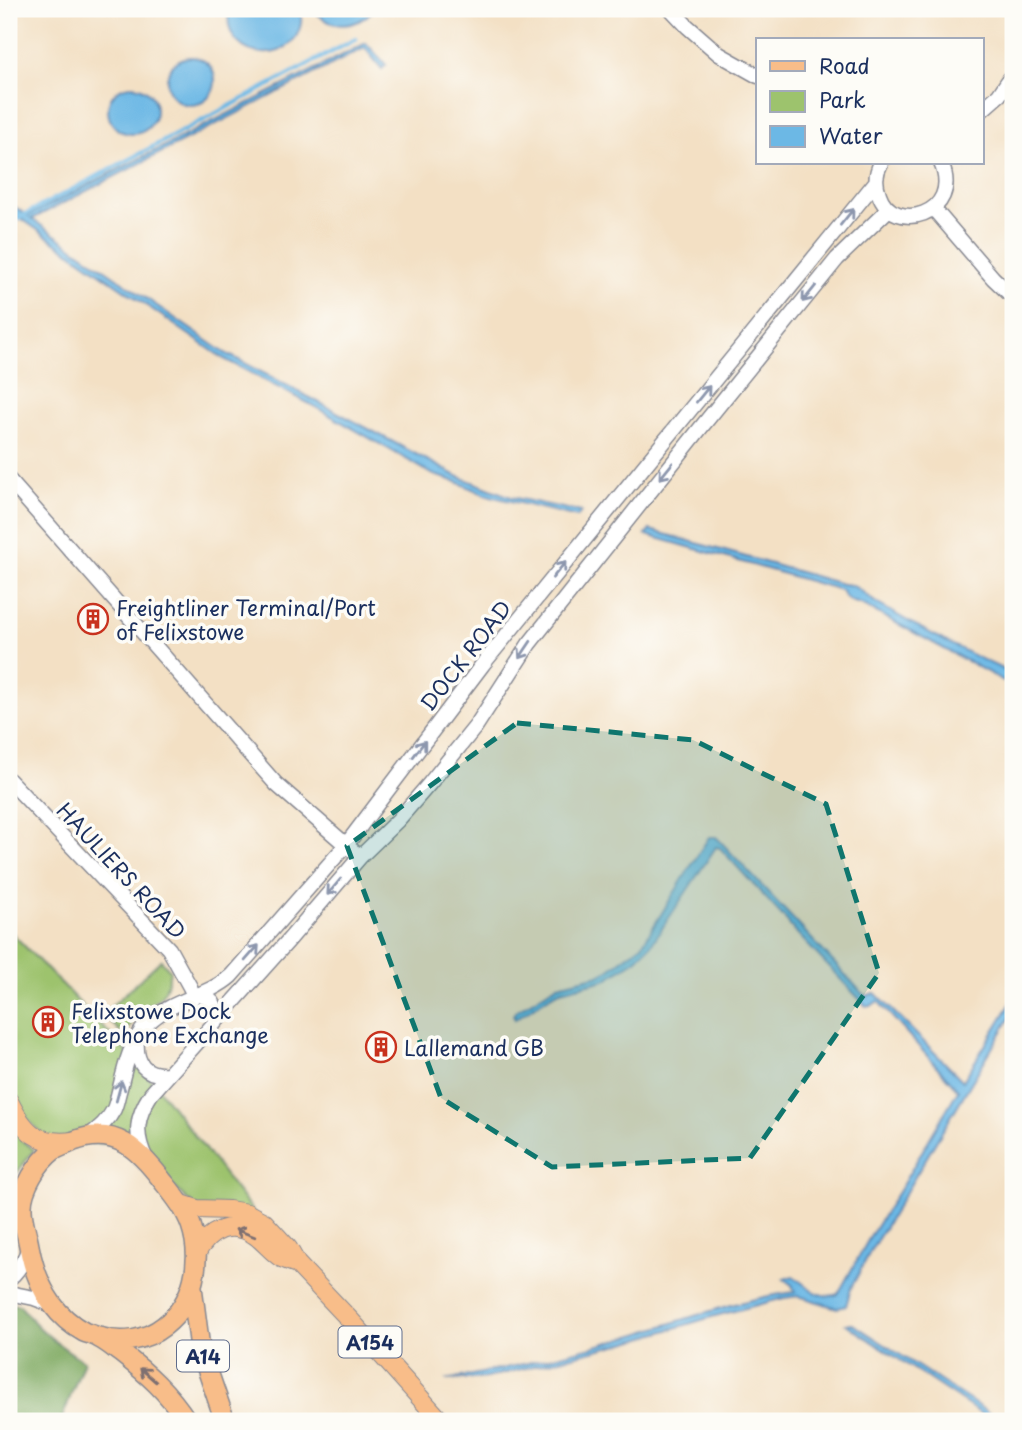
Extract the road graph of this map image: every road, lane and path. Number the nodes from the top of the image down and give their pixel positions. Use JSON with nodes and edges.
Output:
{"nodes":[{"id":1,"x":671,"y":9,"type":"edge"},
{"id":2,"x":1013,"y":74,"type":"edge"},
{"id":3,"x":756,"y":75,"type":"edge"},
{"id":4,"x":984,"y":108,"type":"edge"},
{"id":5,"x":880,"y":164,"type":"edge"},
{"id":6,"x":941,"y":164,"type":"edge"},
{"id":7,"x":876,"y":183,"type":"junction"},
{"id":8,"x":933,"y":208,"type":"junction"},
{"id":9,"x":889,"y":209,"type":"junction"},
{"id":10,"x":1013,"y":297,"type":"edge"},
{"id":11,"x":9,"y":480,"type":"edge"},
{"id":12,"x":9,"y":780,"type":"edge"},
{"id":13,"x":346,"y":845,"type":"junction"},
{"id":14,"x":360,"y":857,"type":"junction"},
{"id":15,"x":197,"y":996,"type":"junction"},
{"id":16,"x":214,"y":1024,"type":"junction"},
{"id":17,"x":137,"y":1039,"type":"junction"},
{"id":18,"x":168,"y":1074,"type":"junction"},
{"id":19,"x":9,"y":1101,"type":"edge"},
{"id":20,"x":82,"y":1139,"type":"junction"},
{"id":21,"x":146,"y":1159,"type":"junction"},
{"id":22,"x":9,"y":1186,"type":"edge"},
{"id":23,"x":179,"y":1203,"type":"junction"},
{"id":24,"x":22,"y":1208,"type":"junction"},
{"id":25,"x":29,"y":1247,"type":"junction"},
{"id":26,"x":196,"y":1254,"type":"junction"},
{"id":27,"x":297,"y":1264,"type":"junction"},
{"id":28,"x":9,"y":1279,"type":"edge"},
{"id":29,"x":192,"y":1287,"type":"junction"},
{"id":30,"x":9,"y":1293,"type":"edge"},
{"id":31,"x":53,"y":1305,"type":"junction"},
{"id":32,"x":99,"y":1337,"type":"junction"},
{"id":33,"x":187,"y":1421,"type":"edge"},
{"id":34,"x":225,"y":1421,"type":"edge"},
{"id":35,"x":442,"y":1421,"type":"edge"}],
"edges":[{"from":1,"to":3,"type":"street"},
{"from":2,"to":4,"type":"street"},
{"from":5,"to":7,"type":"street"},
{"from":6,"to":8,"type":"street"},
{"from":7,"to":9,"type":"street"},
{"from":13,"to":7,"type":"street","name":"DOCK ROAD","one_way":true},
{"from":8,"to":9,"type":"street"},
{"from":8,"to":10,"type":"street"},
{"from":9,"to":14,"type":"street","name":"DOCK ROAD","one_way":true},
{"from":11,"to":13,"type":"street"},
{"from":12,"to":15,"type":"street","name":"HAULIERS ROAD"},
{"from":13,"to":14,"type":"street"},
{"from":15,"to":13,"type":"street","name":"DOCK ROAD","one_way":true},
{"from":14,"to":16,"type":"street","name":"DOCK ROAD","one_way":true},
{"from":15,"to":16,"type":"street","name":"HAULIERS ROAD"},
{"from":15,"to":17,"type":"street","name":"DOCK ROAD"},
{"from":16,"to":18,"type":"street","name":"DOCK ROAD"},
{"from":17,"to":18,"type":"street"},
{"from":20,"to":17,"type":"street","name":"DOCK ROAD","one_way":true},
{"from":18,"to":21,"type":"street","name":"DOCK ROAD"},
{"from":19,"to":20,"type":"main road"},
{"from":20,"to":21,"type":"highway"},
{"from":20,"to":24,"type":"highway"},
{"from":21,"to":23,"type":"highway"},
{"from":22,"to":24,"type":"main road"},
{"from":23,"to":26,"type":"highway"},
{"from":23,"to":27,"type":"main road","number":"A154"},
{"from":24,"to":25,"type":"highway"},
{"from":25,"to":28,"type":"street"},
{"from":25,"to":31,"type":"highway"},
{"from":27,"to":26,"type":"main road","number":"A154","one_way":true},
{"from":26,"to":29,"type":"highway"},
{"from":27,"to":35,"type":"main road","number":"A154"},
{"from":29,"to":32,"type":"highway"},
{"from":29,"to":34,"type":"highway","number":"A14"},
{"from":30,"to":31,"type":"street"},
{"from":31,"to":32,"type":"highway"},
{"from":33,"to":32,"type":"highway","number":"A14","one_way":true}]}
